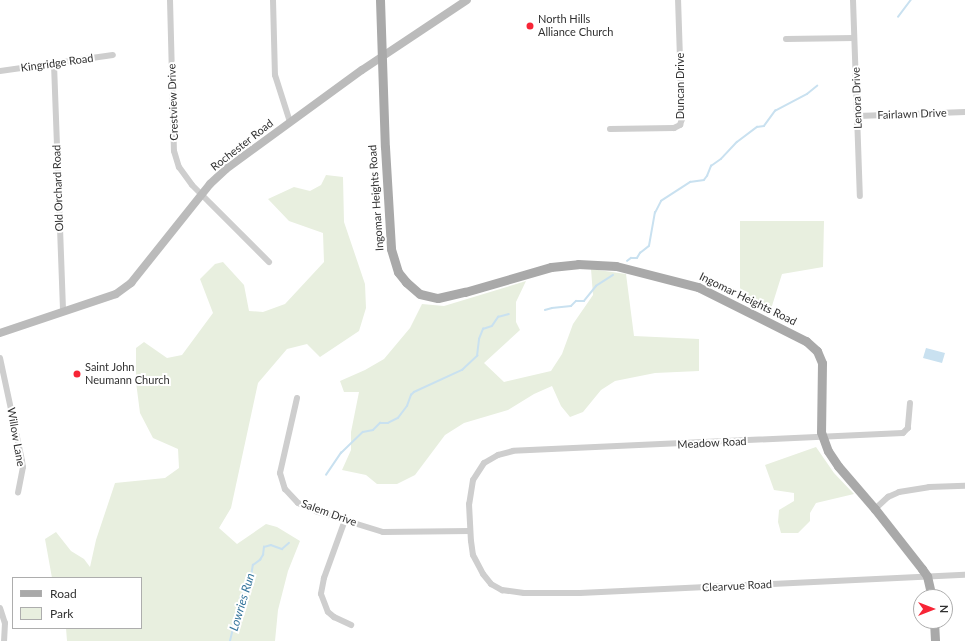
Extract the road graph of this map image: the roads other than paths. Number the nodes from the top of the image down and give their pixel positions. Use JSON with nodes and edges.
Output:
{"nodes":[{"id":1,"x":170,"y":0,"type":"edge"},
{"id":2,"x":273,"y":0,"type":"edge"},
{"id":3,"x":380,"y":0,"type":"edge"},
{"id":4,"x":468,"y":0,"type":"edge"},
{"id":5,"x":678,"y":0,"type":"edge"},
{"id":6,"x":853,"y":0,"type":"edge"},
{"id":7,"x":854,"y":38,"type":"junction"},
{"id":8,"x":786,"y":39,"type":"dead end"},
{"id":9,"x":113,"y":55,"type":"dead end"},
{"id":10,"x":381,"y":57,"type":"junction"},
{"id":11,"x":54,"y":64,"type":"junction"},
{"id":12,"x":0,"y":71,"type":"edge"},
{"id":13,"x":965,"y":112,"type":"edge"},
{"id":14,"x":858,"y":116,"type":"junction"},
{"id":15,"x":290,"y":122,"type":"junction"},
{"id":16,"x":610,"y":129,"type":"dead end"},
{"id":17,"x":202,"y":194,"type":"junction"},
{"id":18,"x":860,"y":196,"type":"dead end"},
{"id":19,"x":270,"y":262,"type":"dead end"},
{"id":20,"x":63,"y":312,"type":"junction"},
{"id":21,"x":0,"y":333,"type":"edge"},
{"id":22,"x":0,"y":358,"type":"edge"},
{"id":23,"x":297,"y":398,"type":"dead end"},
{"id":24,"x":910,"y":403,"type":"dead end"},
{"id":25,"x":822,"y":438,"type":"junction"},
{"id":26,"x":965,"y":486,"type":"edge"},
{"id":27,"x":18,"y":493,"type":"dead end"},
{"id":28,"x":875,"y":509,"type":"junction"},
{"id":29,"x":345,"y":520,"type":"junction"},
{"id":30,"x":470,"y":531,"type":"junction"},
{"id":31,"x":965,"y":575,"type":"edge"},
{"id":32,"x":927,"y":576,"type":"junction"},
{"id":33,"x":930,"y":589,"type":"edge"},
{"id":34,"x":0,"y":608,"type":"edge"},
{"id":35,"x":351,"y":625,"type":"dead end"},
{"id":36,"x":934,"y":629,"type":"edge"},
{"id":37,"x":4,"y":641,"type":"edge"},
{"id":38,"x":935,"y":641,"type":"edge"}],
"edges":[{"from":1,"to":17,"type":"street","name":"Crestview Drive"},
{"from":2,"to":15,"type":"street"},
{"from":3,"to":10,"type":"main road","name":"Ingomar Heights Road"},
{"from":4,"to":10,"type":"street","name":"Rochester Road"},
{"from":5,"to":16,"type":"street","name":"Duncan Drive"},
{"from":6,"to":7,"type":"street","name":"Lenora Drive"},
{"from":7,"to":8,"type":"street"},
{"from":7,"to":14,"type":"street","name":"Lenora Drive"},
{"from":9,"to":11,"type":"street","name":"Kingridge Road"},
{"from":10,"to":15,"type":"street","name":"Rochester Road"},
{"from":10,"to":25,"type":"main road","name":"Ingomar Heights Road"},
{"from":11,"to":12,"type":"street","name":"Kingridge Road"},
{"from":11,"to":20,"type":"street","name":"Old Orchard Road"},
{"from":13,"to":14,"type":"street","name":"Fairlawn Drive"},
{"from":14,"to":18,"type":"street","name":"Lenora Drive"},
{"from":15,"to":17,"type":"street","name":"Rochester Road"},
{"from":17,"to":19,"type":"street","name":"Crestview Drive"},
{"from":17,"to":20,"type":"street","name":"Rochester Road"},
{"from":20,"to":21,"type":"street","name":"Rochester Road"},
{"from":22,"to":27,"type":"street","name":"Willow Lane"},
{"from":23,"to":29,"type":"street","name":"Salem Drive"},
{"from":24,"to":25,"type":"street","name":"Meadow Road"},
{"from":25,"to":28,"type":"main road","name":"Ingomar Heights Road"},
{"from":25,"to":30,"type":"street","name":"Meadow Road"},
{"from":26,"to":28,"type":"street"},
{"from":28,"to":32,"type":"main road","name":"Ingomar Heights Road"},
{"from":29,"to":30,"type":"street","name":"Salem Drive"},
{"from":29,"to":35,"type":"street"},
{"from":30,"to":32,"type":"street","name":"Clearvue Road"},
{"from":31,"to":32,"type":"street","name":"Clearvue Road"},
{"from":32,"to":33,"type":"main road","name":"Ingomar Heights Road"},
{"from":34,"to":37,"type":"street"},
{"from":36,"to":38,"type":"main road"}]}
